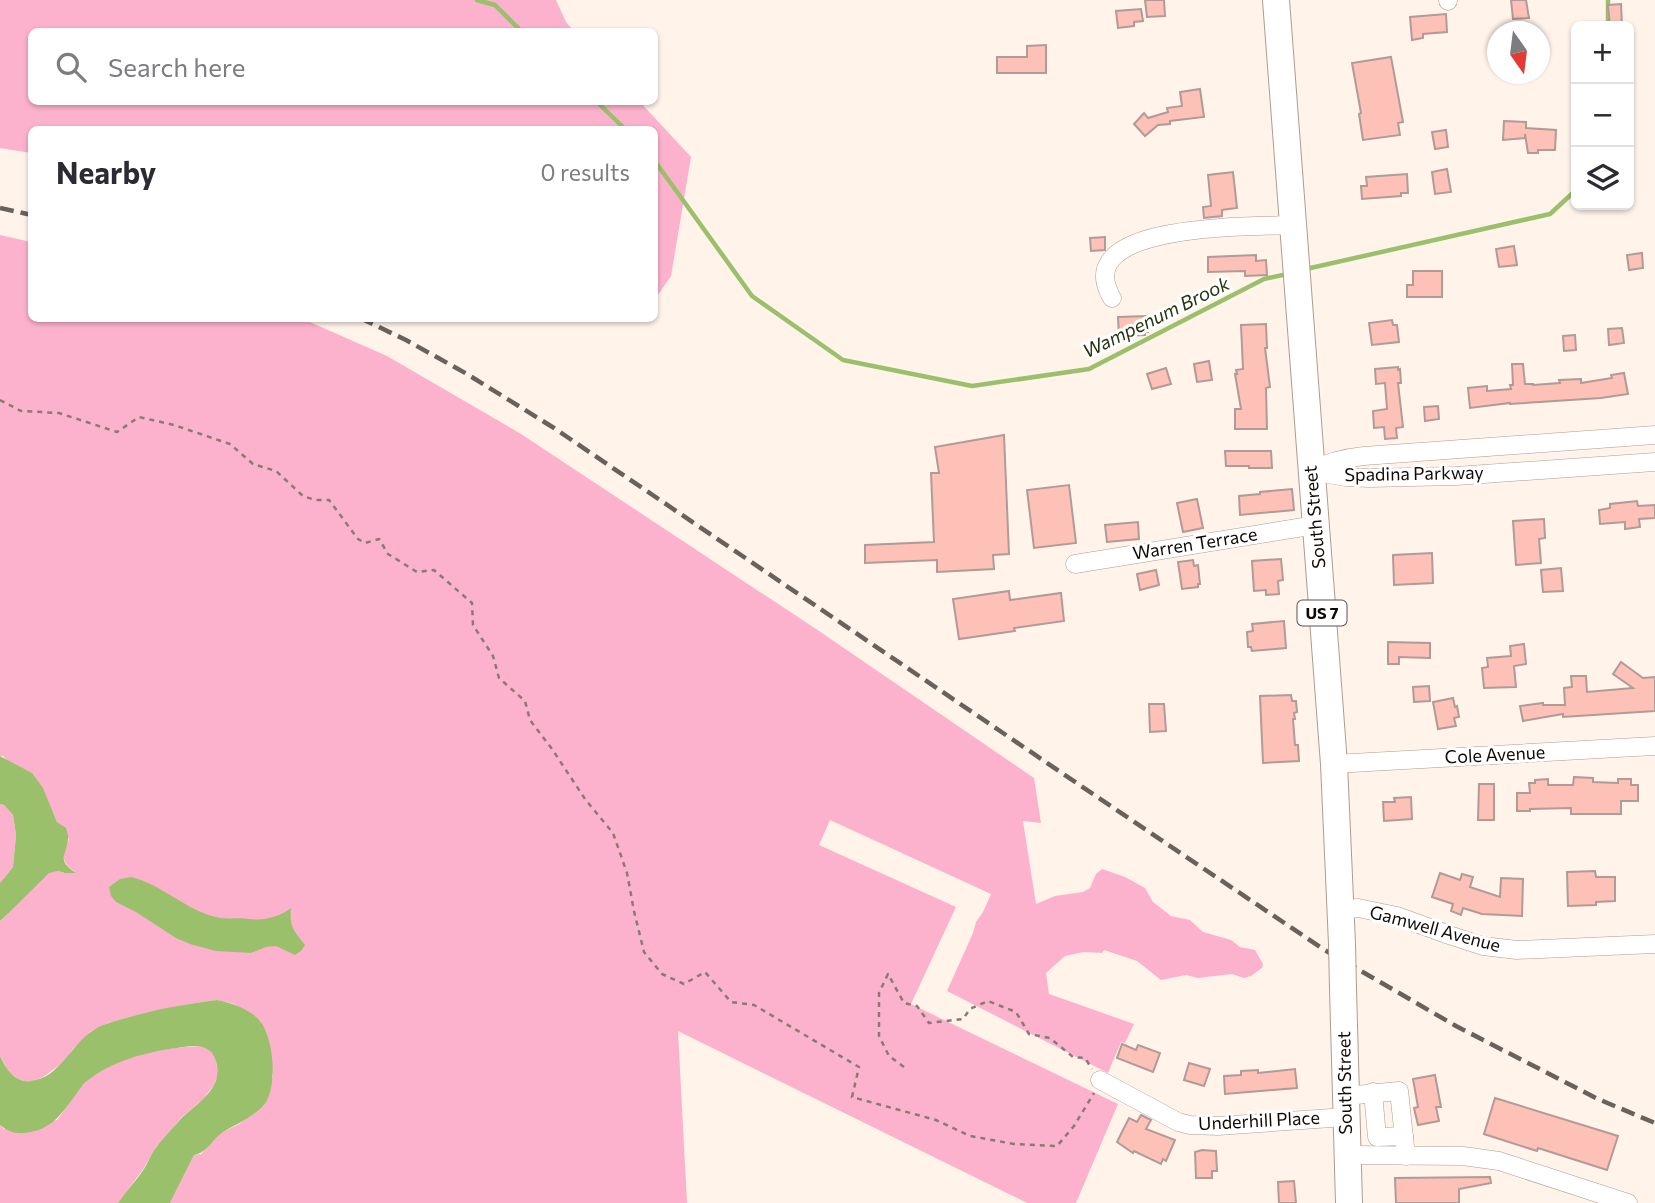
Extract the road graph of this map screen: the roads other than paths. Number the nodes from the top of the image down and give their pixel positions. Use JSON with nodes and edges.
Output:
{"nodes":[{"id":1,"x":1276,"y":0,"type":"edge"},
{"id":2,"x":1292,"y":225,"type":"junction"},
{"id":3,"x":1112,"y":298,"type":"dead end"},
{"id":4,"x":1655,"y":435,"type":"edge"},
{"id":5,"x":1603,"y":439,"type":"junction"},
{"id":6,"x":1655,"y":462,"type":"edge"},
{"id":7,"x":1603,"y":466,"type":"junction"},
{"id":8,"x":1310,"y":471,"type":"junction"},
{"id":9,"x":1316,"y":525,"type":"junction"},
{"id":10,"x":1075,"y":564,"type":"dead end"},
{"id":11,"x":1655,"y":746,"type":"edge"},
{"id":12,"x":1334,"y":764,"type":"junction"},
{"id":13,"x":1341,"y":910,"type":"junction"},
{"id":14,"x":1655,"y":944,"type":"edge"},
{"id":15,"x":1100,"y":1080,"type":"road end"},
{"id":16,"x":1373,"y":1092,"type":"junction"},
{"id":17,"x":1345,"y":1106,"type":"junction"},
{"id":18,"x":1404,"y":1136,"type":"junction"},
{"id":19,"x":1347,"y":1155,"type":"junction"},
{"id":20,"x":1406,"y":1156,"type":"junction"},
{"id":21,"x":1349,"y":1203,"type":"edge"},
{"id":22,"x":1628,"y":1203,"type":"edge"}],
"edges":[{"from":1,"to":2,"type":"highway","name":"South Street","number":"US 7"},
{"from":2,"to":3,"type":"street"},
{"from":2,"to":8,"type":"highway","name":"South Street","number":"US 7"},
{"from":4,"to":5,"type":"street","name":"Spadina Parkway"},
{"from":5,"to":7,"type":"street"},
{"from":5,"to":8,"type":"street","name":"Spadina Parkway"},
{"from":6,"to":7,"type":"street","name":"Spadina Parkway"},
{"from":7,"to":8,"type":"street","name":"Spadina Parkway"},
{"from":8,"to":9,"type":"highway","name":"South Street","number":"US 7"},
{"from":9,"to":10,"type":"street","name":"Warren Terrace"},
{"from":9,"to":12,"type":"highway","name":"South Street","number":"US 7"},
{"from":11,"to":12,"type":"street","name":"Cole Avenue"},
{"from":12,"to":13,"type":"highway","name":"South Street","number":"US 7"},
{"from":13,"to":14,"type":"street","name":"Gamwell Avenue"},
{"from":13,"to":17,"type":"highway","name":"South Street","number":"US 7","bridge":true},
{"from":15,"to":17,"type":"street","name":"Underhill Place"},
{"from":16,"to":17,"type":"street","name":"Underhill Place"},
{"from":16,"to":18,"type":"street"},
{"from":16,"to":18,"type":"street"},
{"from":17,"to":19,"type":"highway","name":"South Street","number":"US 7"},
{"from":18,"to":20,"type":"street"},
{"from":19,"to":20,"type":"street"},
{"from":19,"to":21,"type":"highway","name":"South Street","number":"US 7"},
{"from":20,"to":22,"type":"street"}]}
